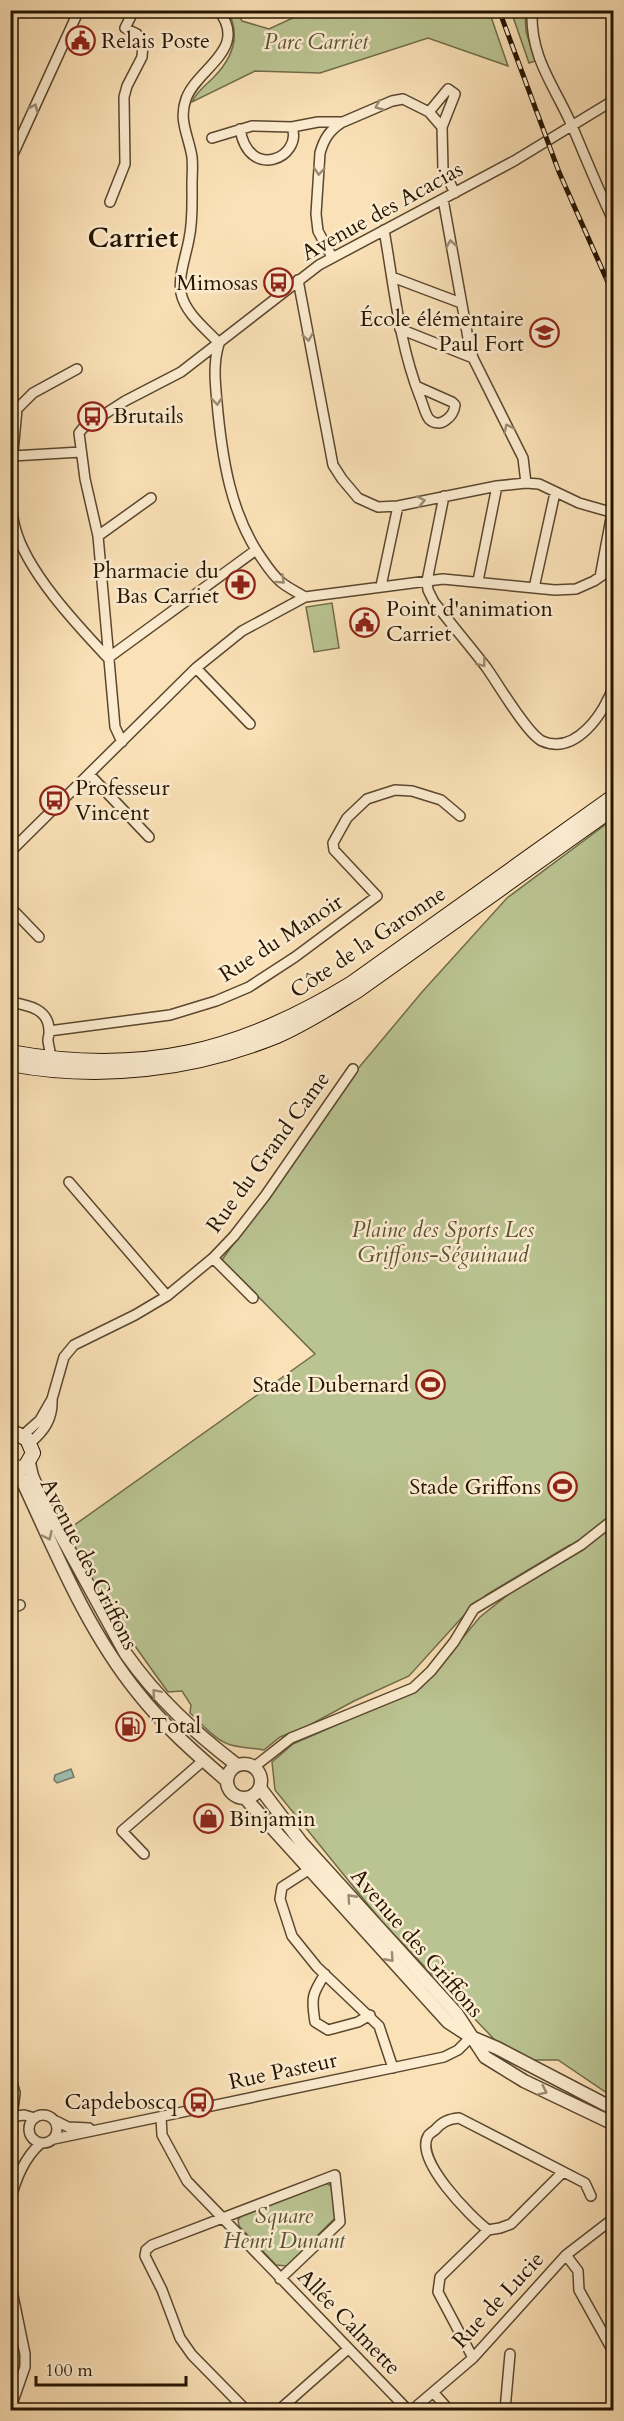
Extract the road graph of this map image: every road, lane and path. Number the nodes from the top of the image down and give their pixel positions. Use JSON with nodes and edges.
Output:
{"nodes":[{"id":1,"x":79,"y":10,"type":"edge"},
{"id":2,"x":134,"y":10,"type":"edge"},
{"id":3,"x":218,"y":10,"type":"edge"},
{"id":4,"x":534,"y":12,"type":"edge"},
{"id":5,"x":614,"y":100,"type":"edge"},
{"id":6,"x":429,"y":112,"type":"junction"},
{"id":7,"x":343,"y":122,"type":"junction"},
{"id":8,"x":292,"y":127,"type":"junction"},
{"id":9,"x":442,"y":127,"type":"junction"},
{"id":10,"x":572,"y":127,"type":"junction"},
{"id":11,"x":240,"y":129,"type":"junction"},
{"id":12,"x":212,"y":138,"type":"dead end"},
{"id":13,"x":10,"y":161,"type":"edge"},
{"id":14,"x":455,"y":193,"type":"junction"},
{"id":15,"x":443,"y":199,"type":"junction"},
{"id":16,"x":110,"y":202,"type":"dead end"},
{"id":17,"x":614,"y":222,"type":"edge"},
{"id":18,"x":384,"y":230,"type":"junction"},
{"id":19,"x":332,"y":257,"type":"junction"},
{"id":20,"x":392,"y":277,"type":"junction"},
{"id":21,"x":298,"y":280,"type":"junction"},
{"id":22,"x":461,"y":303,"type":"junction"},
{"id":23,"x":400,"y":329,"type":"junction"},
{"id":24,"x":219,"y":343,"type":"junction"},
{"id":25,"x":473,"y":358,"type":"junction"},
{"id":26,"x":77,"y":369,"type":"dead end"},
{"id":27,"x":416,"y":386,"type":"junction"},
{"id":28,"x":81,"y":452,"type":"junction"},
{"id":29,"x":12,"y":456,"type":"junction"},
{"id":30,"x":526,"y":483,"type":"junction"},
{"id":31,"x":10,"y":484,"type":"edge"},
{"id":32,"x":497,"y":486,"type":"junction"},
{"id":33,"x":555,"y":493,"type":"junction"},
{"id":34,"x":10,"y":495,"type":"edge"},
{"id":35,"x":444,"y":496,"type":"junction"},
{"id":36,"x":151,"y":498,"type":"dead end"},
{"id":37,"x":398,"y":506,"type":"junction"},
{"id":38,"x":613,"y":513,"type":"edge"},
{"id":39,"x":98,"y":536,"type":"junction"},
{"id":40,"x":256,"y":550,"type":"junction"},
{"id":41,"x":614,"y":567,"type":"edge"},
{"id":42,"x":600,"y":577,"type":"junction"},
{"id":43,"x":427,"y":581,"type":"junction"},
{"id":44,"x":478,"y":581,"type":"junction"},
{"id":45,"x":381,"y":586,"type":"junction"},
{"id":46,"x":534,"y":588,"type":"junction"},
{"id":47,"x":305,"y":597,"type":"junction"},
{"id":48,"x":108,"y":658,"type":"junction"},
{"id":49,"x":196,"y":668,"type":"junction"},
{"id":50,"x":614,"y":685,"type":"edge"},
{"id":51,"x":250,"y":724,"type":"dead end"},
{"id":52,"x":122,"y":742,"type":"junction"},
{"id":53,"x":89,"y":774,"type":"junction"},
{"id":54,"x":614,"y":796,"type":"edge"},
{"id":55,"x":614,"y":808,"type":"edge"},
{"id":56,"x":460,"y":816,"type":"dead end"},
{"id":57,"x":149,"y":837,"type":"dead end"},
{"id":58,"x":10,"y":852,"type":"edge"},
{"id":59,"x":10,"y":907,"type":"edge"},
{"id":60,"x":39,"y":937,"type":"dead end"},
{"id":61,"x":10,"y":1002,"type":"edge"},
{"id":62,"x":49,"y":1035,"type":"junction"},
{"id":63,"x":10,"y":1052,"type":"edge"},
{"id":64,"x":50,"y":1059,"type":"junction"},
{"id":65,"x":32,"y":1062,"type":"junction"},
{"id":66,"x":10,"y":1064,"type":"edge"},
{"id":67,"x":353,"y":1069,"type":"dead end"},
{"id":68,"x":69,"y":1182,"type":"dead end"},
{"id":69,"x":213,"y":1258,"type":"junction"},
{"id":70,"x":167,"y":1296,"type":"junction"},
{"id":71,"x":253,"y":1298,"type":"dead end"},
{"id":72,"x":17,"y":1436,"type":"edge"},
{"id":73,"x":29,"y":1463,"type":"junction"},
{"id":74,"x":12,"y":1469,"type":"edge"},
{"id":75,"x":614,"y":1519,"type":"edge"},
{"id":76,"x":204,"y":1760,"type":"junction"},
{"id":77,"x":237,"y":1765,"type":"junction"},
{"id":78,"x":254,"y":1767,"type":"junction"},
{"id":79,"x":226,"y":1780,"type":"junction"},
{"id":80,"x":260,"y":1788,"type":"junction"},
{"id":81,"x":245,"y":1798,"type":"junction"},
{"id":82,"x":286,"y":1832,"type":"junction"},
{"id":83,"x":144,"y":1854,"type":"dead end"},
{"id":84,"x":310,"y":1869,"type":"junction"},
{"id":85,"x":325,"y":1974,"type":"junction"},
{"id":86,"x":370,"y":2015,"type":"junction"},
{"id":87,"x":471,"y":2037,"type":"junction"},
{"id":88,"x":393,"y":2068,"type":"junction"},
{"id":89,"x":10,"y":2075,"type":"edge"},
{"id":90,"x":614,"y":2109,"type":"edge"},
{"id":91,"x":11,"y":2117,"type":"edge"},
{"id":92,"x":161,"y":2117,"type":"junction"},
{"id":93,"x":35,"y":2118,"type":"junction"},
{"id":94,"x":56,"y":2121,"type":"junction"},
{"id":95,"x":614,"y":2124,"type":"edge"},
{"id":96,"x":97,"y":2130,"type":"junction"},
{"id":97,"x":34,"y":2137,"type":"junction"},
{"id":98,"x":54,"y":2139,"type":"junction"},
{"id":99,"x":563,"y":2172,"type":"junction"},
{"id":100,"x":591,"y":2196,"type":"dead end"},
{"id":101,"x":10,"y":2201,"type":"edge"},
{"id":102,"x":222,"y":2218,"type":"junction"},
{"id":103,"x":614,"y":2218,"type":"edge"},
{"id":104,"x":488,"y":2230,"type":"junction"},
{"id":105,"x":566,"y":2255,"type":"junction"},
{"id":106,"x":280,"y":2278,"type":"junction"},
{"id":107,"x":10,"y":2281,"type":"edge"},
{"id":108,"x":348,"y":2349,"type":"junction"},
{"id":109,"x":614,"y":2353,"type":"edge"},
{"id":110,"x":510,"y":2354,"type":"dead end"},
{"id":111,"x":473,"y":2358,"type":"junction"},
{"id":112,"x":433,"y":2392,"type":"junction"},
{"id":113,"x":10,"y":2410,"type":"edge"},
{"id":114,"x":246,"y":2410,"type":"edge"},
{"id":115,"x":279,"y":2410,"type":"edge"},
{"id":116,"x":410,"y":2410,"type":"edge"},
{"id":117,"x":449,"y":2410,"type":"edge"},
{"id":118,"x":506,"y":2410,"type":"edge"}],
"edges":[{"from":13,"to":1,"type":"street","one_way":true},
{"from":2,"to":16,"type":"street"},
{"from":3,"to":24,"type":"street"},
{"from":4,"to":10,"type":"street"},
{"from":5,"to":10,"type":"street","name":"Avenue des Acacias"},
{"from":6,"to":7,"type":"street","one_way":true},
{"from":6,"to":9,"type":"street"},
{"from":6,"to":9,"type":"street"},
{"from":7,"to":8,"type":"street"},
{"from":7,"to":19,"type":"street","one_way":true},
{"from":8,"to":11,"type":"street"},
{"from":8,"to":11,"type":"street"},
{"from":9,"to":14,"type":"street"},
{"from":10,"to":14,"type":"street","name":"Avenue des Acacias"},
{"from":10,"to":17,"type":"street"},
{"from":11,"to":12,"type":"street"},
{"from":14,"to":15,"type":"street","name":"Avenue des Acacias"},
{"from":15,"to":18,"type":"street","name":"Avenue des Acacias"},
{"from":22,"to":15,"type":"street","one_way":true},
{"from":18,"to":19,"type":"street","name":"Avenue des Acacias"},
{"from":18,"to":20,"type":"street"},
{"from":19,"to":21,"type":"street","name":"Avenue des Acacias"},
{"from":20,"to":22,"type":"street"},
{"from":20,"to":23,"type":"street"},
{"from":21,"to":24,"type":"street","name":"Avenue des Acacias"},
{"from":21,"to":37,"type":"street","one_way":true},
{"from":22,"to":25,"type":"street"},
{"from":23,"to":25,"type":"street"},
{"from":23,"to":27,"type":"street"},
{"from":24,"to":28,"type":"street","name":"Avenue des Acacias"},
{"from":24,"to":40,"type":"street","one_way":true},
{"from":30,"to":25,"type":"street","one_way":true},
{"from":26,"to":29,"type":"street"},
{"from":27,"to":27,"type":"street"},
{"from":28,"to":29,"type":"street"},
{"from":28,"to":39,"type":"street"},
{"from":29,"to":31,"type":"street"},
{"from":30,"to":32,"type":"street"},
{"from":30,"to":33,"type":"street"},
{"from":32,"to":35,"type":"street"},
{"from":32,"to":44,"type":"street"},
{"from":33,"to":38,"type":"street"},
{"from":33,"to":46,"type":"street"},
{"from":34,"to":48,"type":"street"},
{"from":37,"to":35,"type":"street","one_way":true},
{"from":35,"to":43,"type":"street"},
{"from":36,"to":39,"type":"street"},
{"from":37,"to":45,"type":"street"},
{"from":38,"to":42,"type":"street"},
{"from":39,"to":48,"type":"street"},
{"from":40,"to":47,"type":"street","one_way":true},
{"from":40,"to":48,"type":"street"},
{"from":41,"to":42,"type":"street"},
{"from":42,"to":46,"type":"street"},
{"from":43,"to":44,"type":"street"},
{"from":43,"to":45,"type":"street"},
{"from":43,"to":50,"type":"street","one_way":true},
{"from":44,"to":46,"type":"street"},
{"from":45,"to":47,"type":"street"},
{"from":47,"to":49,"type":"street"},
{"from":48,"to":52,"type":"street"},
{"from":49,"to":51,"type":"street"},
{"from":49,"to":52,"type":"street"},
{"from":52,"to":53,"type":"street"},
{"from":53,"to":57,"type":"street"},
{"from":53,"to":58,"type":"street"},
{"from":54,"to":64,"type":"main road","name":"Côte de la Garonne"},
{"from":55,"to":65,"type":"main road","name":"Côte de la Garonne"},
{"from":56,"to":62,"type":"street","name":"Rue du Manoir"},
{"from":59,"to":60,"type":"street"},
{"from":61,"to":62,"type":"street"},
{"from":62,"to":64,"type":"street"},
{"from":62,"to":65,"type":"street"},
{"from":63,"to":65,"type":"main road","name":"Côte de la Garonne"},
{"from":64,"to":65,"type":"main road","name":"Côte de la Garonne"},
{"from":65,"to":66,"type":"main road","name":"Côte de la Garonne"},
{"from":67,"to":69,"type":"street","name":"Rue du Grand Came"},
{"from":68,"to":70,"type":"street"},
{"from":69,"to":70,"type":"street","name":"Rue du Grand Came"},
{"from":69,"to":71,"type":"street"},
{"from":70,"to":72,"type":"street","name":"Rue du Grand Came"},
{"from":72,"to":73,"type":"main road"},
{"from":73,"to":74,"type":"main road"},
{"from":77,"to":73,"type":"street","name":"Avenue des Griffons","one_way":true},
{"from":74,"to":76,"type":"street","name":"Avenue des Griffons","one_way":true},
{"from":75,"to":78,"type":"street"},
{"from":76,"to":79,"type":"street","name":"Avenue des Griffons"},
{"from":76,"to":83,"type":"street"},
{"from":77,"to":78,"type":"street"},
{"from":77,"to":79,"type":"street"},
{"from":78,"to":80,"type":"street"},
{"from":79,"to":81,"type":"street"},
{"from":80,"to":81,"type":"street"},
{"from":80,"to":82,"type":"street","name":"Avenue des Griffons"},
{"from":81,"to":82,"type":"street","name":"Avenue des Griffons"},
{"from":82,"to":84,"type":"street","name":"Avenue des Griffons"},
{"from":87,"to":82,"type":"street","name":"Avenue des Griffons","one_way":true},
{"from":84,"to":85,"type":"street"},
{"from":84,"to":87,"type":"street","name":"Avenue des Griffons","one_way":true},
{"from":85,"to":86,"type":"street"},
{"from":85,"to":86,"type":"street"},
{"from":86,"to":88,"type":"street"},
{"from":87,"to":88,"type":"street","name":"Rue Pasteur"},
{"from":87,"to":90,"type":"street"},
{"from":87,"to":95,"type":"street","one_way":true},
{"from":88,"to":92,"type":"street","name":"Rue Pasteur"},
{"from":89,"to":91,"type":"street"},
{"from":91,"to":93,"type":"street"},
{"from":91,"to":97,"type":"street"},
{"from":92,"to":96,"type":"street","name":"Rue Pasteur"},
{"from":92,"to":102,"type":"street","name":"Allée Calmette"},
{"from":93,"to":94,"type":"street"},
{"from":93,"to":97,"type":"street"},
{"from":94,"to":96,"type":"street","name":"Rue Pasteur"},
{"from":94,"to":98,"type":"street"},
{"from":96,"to":98,"type":"street","name":"Rue Pasteur"},
{"from":97,"to":98,"type":"street"},
{"from":97,"to":101,"type":"street"},
{"from":99,"to":100,"type":"street"},
{"from":99,"to":104,"type":"street"},
{"from":99,"to":104,"type":"street"},
{"from":102,"to":106,"type":"street","name":"Allée Calmette"},
{"from":102,"to":106,"type":"street"},
{"from":102,"to":114,"type":"street"},
{"from":103,"to":105,"type":"street","name":"Rue de Lucie"},
{"from":104,"to":111,"type":"street"},
{"from":105,"to":109,"type":"street"},
{"from":105,"to":111,"type":"street","name":"Rue de Lucie"},
{"from":106,"to":108,"type":"street","name":"Allée Calmette"},
{"from":107,"to":113,"type":"street"},
{"from":108,"to":115,"type":"street"},
{"from":108,"to":116,"type":"street","name":"Allée Calmette"},
{"from":110,"to":118,"type":"street"},
{"from":111,"to":112,"type":"street","name":"Rue de Lucie"},
{"from":112,"to":116,"type":"street","name":"Rue de Lucie"},
{"from":112,"to":117,"type":"street"}]}
